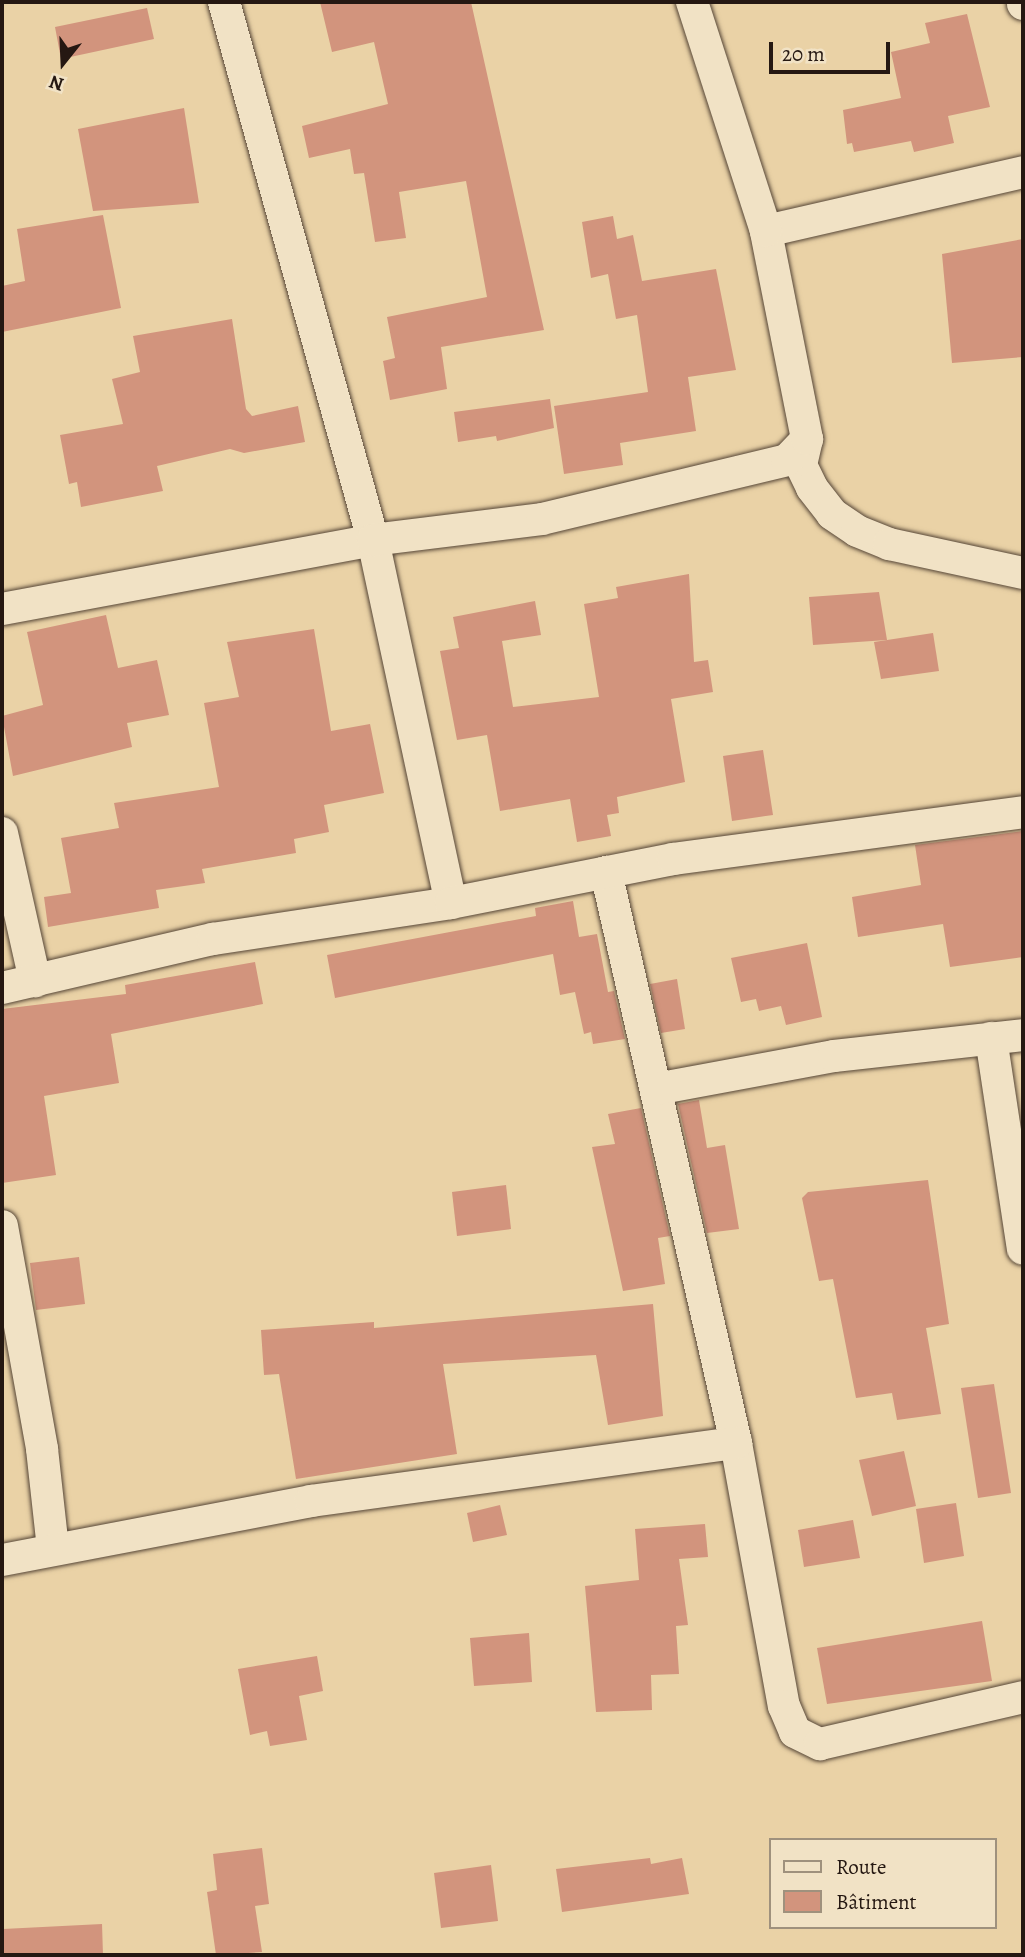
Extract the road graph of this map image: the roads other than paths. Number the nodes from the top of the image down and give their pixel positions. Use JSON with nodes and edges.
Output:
{"nodes":[{"id":1,"x":224,"y":2,"type":"edge"},
{"id":2,"x":692,"y":2,"type":"edge"},
{"id":3,"x":1023,"y":172,"type":"edge"},
{"id":4,"x":766,"y":231,"type":"junction"},
{"id":5,"x":807,"y":439,"type":"junction"},
{"id":6,"x":373,"y":540,"type":"junction"},
{"id":7,"x":1023,"y":573,"type":"edge"},
{"id":8,"x":2,"y":609,"type":"edge"},
{"id":9,"x":1023,"y":812,"type":"edge"},
{"id":10,"x":2,"y":833,"type":"edge"},
{"id":11,"x":606,"y":872,"type":"junction"},
{"id":12,"x":451,"y":903,"type":"junction"},
{"id":13,"x":35,"y":981,"type":"junction"},
{"id":14,"x":2,"y":988,"type":"edge"},
{"id":15,"x":1023,"y":1035,"type":"edge"},
{"id":16,"x":991,"y":1038,"type":"junction"},
{"id":17,"x":656,"y":1089,"type":"junction"},
{"id":18,"x":2,"y":1226,"type":"edge"},
{"id":19,"x":1023,"y":1249,"type":"edge"},
{"id":20,"x":736,"y":1443,"type":"junction"},
{"id":21,"x":53,"y":1549,"type":"junction"},
{"id":22,"x":2,"y":1560,"type":"edge"},
{"id":23,"x":1023,"y":1697,"type":"edge"}],
"edges":[{"from":1,"to":6,"type":"street"},
{"from":2,"to":4,"type":"street"},
{"from":3,"to":4,"type":"street"},
{"from":4,"to":5,"type":"street"},
{"from":5,"to":6,"type":"street"},
{"from":5,"to":7,"type":"street"},
{"from":6,"to":8,"type":"street"},
{"from":6,"to":12,"type":"street"},
{"from":9,"to":11,"type":"street"},
{"from":10,"to":13,"type":"street"},
{"from":11,"to":12,"type":"street"},
{"from":11,"to":17,"type":"street"},
{"from":12,"to":13,"type":"street"},
{"from":13,"to":14,"type":"street"},
{"from":15,"to":16,"type":"street"},
{"from":16,"to":17,"type":"street"},
{"from":16,"to":19,"type":"street"},
{"from":17,"to":20,"type":"street"},
{"from":18,"to":21,"type":"street"},
{"from":20,"to":21,"type":"street"},
{"from":20,"to":23,"type":"street"},
{"from":21,"to":22,"type":"street"}]}
